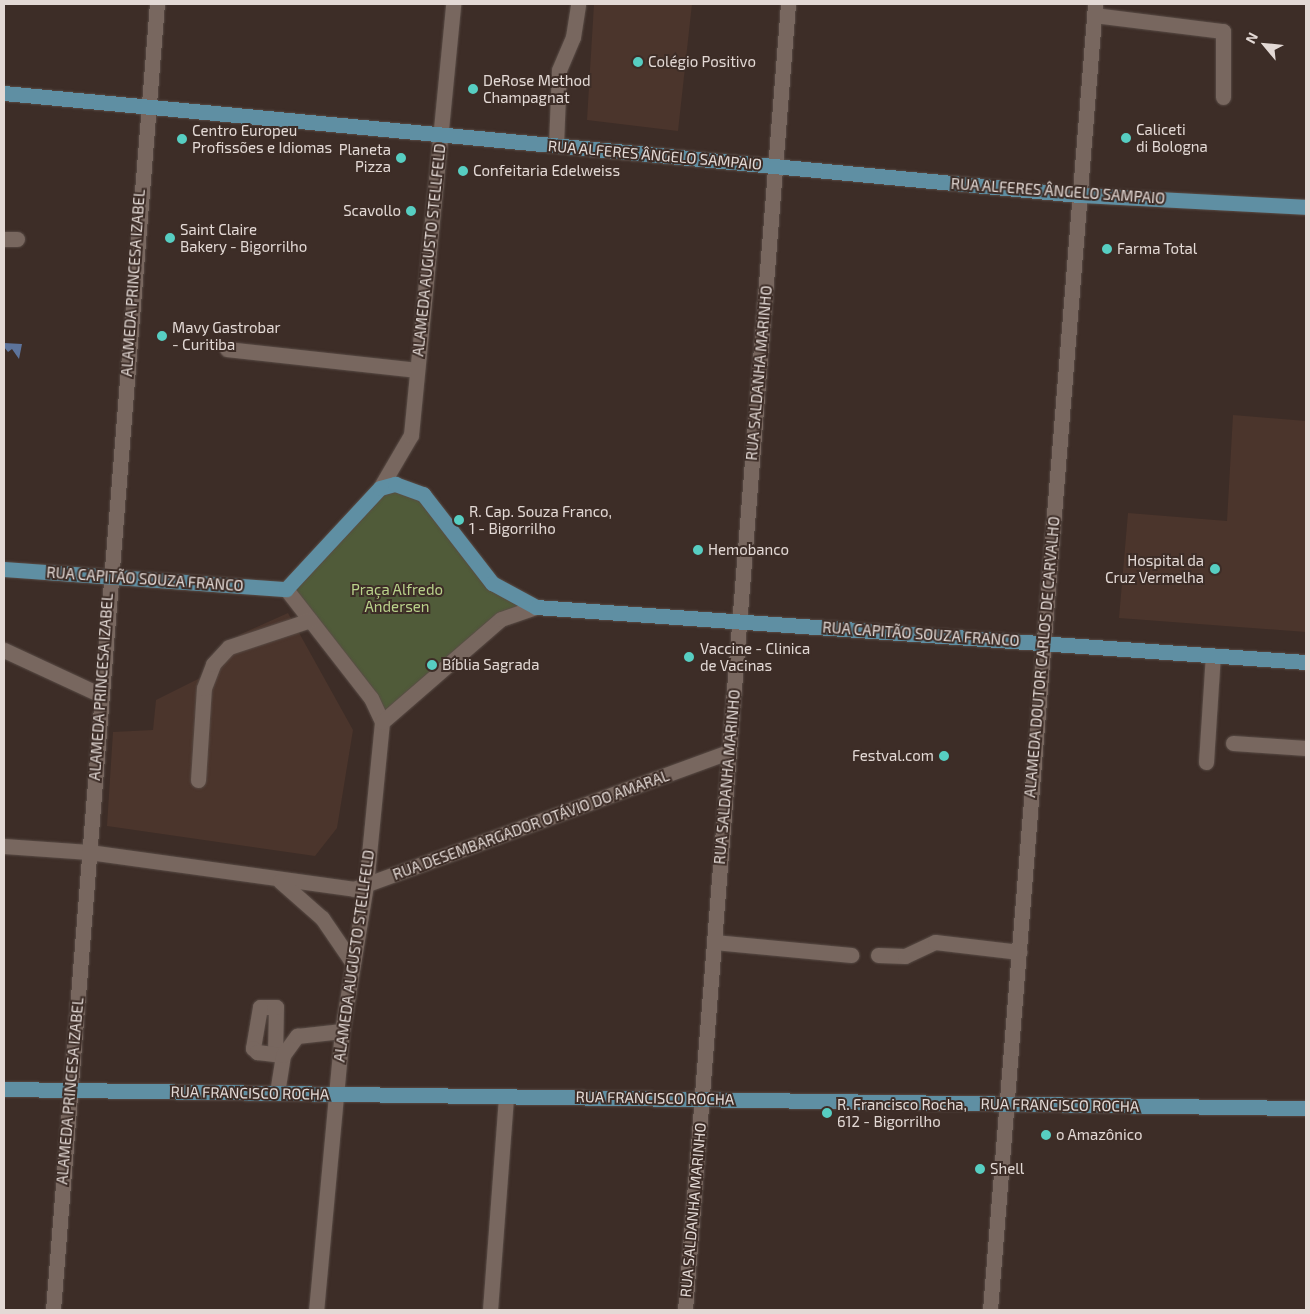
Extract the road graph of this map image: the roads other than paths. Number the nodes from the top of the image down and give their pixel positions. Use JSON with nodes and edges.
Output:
{"nodes":[{"id":1,"x":157,"y":4,"type":"edge"},
{"id":2,"x":453,"y":4,"type":"edge"},
{"id":3,"x":578,"y":4,"type":"edge"},
{"id":4,"x":788,"y":4,"type":"edge"},
{"id":5,"x":1095,"y":9,"type":"edge"},
{"id":6,"x":4,"y":93,"type":"edge"},
{"id":7,"x":1222,"y":97,"type":"dead end"},
{"id":8,"x":147,"y":106,"type":"junction"},
{"id":9,"x":440,"y":134,"type":"junction"},
{"id":10,"x":556,"y":145,"type":"junction"},
{"id":11,"x":775,"y":166,"type":"junction"},
{"id":12,"x":1080,"y":195,"type":"junction"},
{"id":13,"x":1306,"y":206,"type":"edge"},
{"id":14,"x":227,"y":350,"type":"dead end"},
{"id":15,"x":417,"y":370,"type":"junction"},
{"id":16,"x":380,"y":488,"type":"junction"},
{"id":17,"x":4,"y":568,"type":"edge"},
{"id":18,"x":110,"y":576,"type":"junction"},
{"id":19,"x":286,"y":589,"type":"junction"},
{"id":20,"x":536,"y":607,"type":"junction"},
{"id":21,"x":310,"y":620,"type":"junction"},
{"id":22,"x":739,"y":621,"type":"junction"},
{"id":23,"x":1044,"y":643,"type":"junction"},
{"id":24,"x":4,"y":650,"type":"edge"},
{"id":25,"x":1213,"y":655,"type":"junction"},
{"id":26,"x":1306,"y":662,"type":"edge"},
{"id":27,"x":101,"y":695,"type":"junction"},
{"id":28,"x":382,"y":722,"type":"junction"},
{"id":29,"x":1233,"y":743,"type":"dead end"},
{"id":30,"x":1306,"y":748,"type":"edge"},
{"id":31,"x":729,"y":752,"type":"junction"},
{"id":32,"x":1206,"y":762,"type":"dead end"},
{"id":33,"x":198,"y":780,"type":"dead end"},
{"id":34,"x":4,"y":846,"type":"edge"},
{"id":35,"x":89,"y":852,"type":"junction"},
{"id":36,"x":280,"y":881,"type":"junction"},
{"id":37,"x":366,"y":885,"type":"junction"},
{"id":38,"x":714,"y":942,"type":"junction"},
{"id":39,"x":1019,"y":952,"type":"junction"},
{"id":40,"x":851,"y":954,"type":"dead end"},
{"id":41,"x":878,"y":955,"type":"dead end"},
{"id":42,"x":350,"y":959,"type":"junction"},
{"id":43,"x":276,"y":1026,"type":"junction"},
{"id":44,"x":342,"y":1031,"type":"junction"},
{"id":45,"x":297,"y":1036,"type":"junction"},
{"id":46,"x":279,"y":1054,"type":"junction"},
{"id":47,"x":4,"y":1089,"type":"edge"},
{"id":48,"x":70,"y":1090,"type":"junction"},
{"id":49,"x":277,"y":1093,"type":"junction"},
{"id":50,"x":335,"y":1094,"type":"junction"},
{"id":51,"x":506,"y":1096,"type":"junction"},
{"id":52,"x":702,"y":1099,"type":"junction"},
{"id":53,"x":1007,"y":1104,"type":"junction"},
{"id":54,"x":1306,"y":1108,"type":"edge"},
{"id":55,"x":53,"y":1310,"type":"edge"},
{"id":56,"x":316,"y":1310,"type":"edge"},
{"id":57,"x":490,"y":1310,"type":"edge"},
{"id":58,"x":685,"y":1310,"type":"edge"},
{"id":59,"x":990,"y":1310,"type":"edge"}],
"edges":[{"from":1,"to":8,"type":"street","name":"ALAMEDA PRINCESA IZABEL"},
{"from":2,"to":9,"type":"street","name":"ALAMEDA AUGUSTO STELLFELD"},
{"from":3,"to":10,"type":"street"},
{"from":4,"to":11,"type":"street","name":"RUA SALDANHA MARINHO"},
{"from":5,"to":7,"type":"street"},
{"from":5,"to":12,"type":"street","name":"ALAMEDA DOUTOR CARLOS DE CARVALHO"},
{"from":6,"to":8,"type":"main road","name":"RUA ALFERES ÂNGELO SAMPAIO"},
{"from":8,"to":9,"type":"main road","name":"RUA ALFERES ÂNGELO SAMPAIO"},
{"from":8,"to":18,"type":"street","name":"ALAMEDA PRINCESA IZABEL"},
{"from":9,"to":10,"type":"main road","name":"RUA ALFERES ÂNGELO SAMPAIO"},
{"from":9,"to":15,"type":"street","name":"ALAMEDA AUGUSTO STELLFELD"},
{"from":10,"to":11,"type":"main road","name":"RUA ALFERES ÂNGELO SAMPAIO"},
{"from":11,"to":12,"type":"main road","name":"RUA ALFERES ÂNGELO SAMPAIO"},
{"from":11,"to":22,"type":"street","name":"RUA SALDANHA MARINHO"},
{"from":12,"to":13,"type":"main road","name":"RUA ALFERES ÂNGELO SAMPAIO"},
{"from":12,"to":23,"type":"street","name":"ALAMEDA DOUTOR CARLOS DE CARVALHO"},
{"from":14,"to":15,"type":"street"},
{"from":15,"to":16,"type":"street","name":"ALAMEDA AUGUSTO STELLFELD"},
{"from":16,"to":19,"type":"main road"},
{"from":16,"to":20,"type":"main road"},
{"from":17,"to":18,"type":"main road","name":"RUA CAPITÃO SOUZA FRANCO"},
{"from":18,"to":19,"type":"main road","name":"RUA CAPITÃO SOUZA FRANCO"},
{"from":18,"to":27,"type":"street","name":"ALAMEDA PRINCESA IZABEL"},
{"from":19,"to":21,"type":"street"},
{"from":20,"to":22,"type":"main road","name":"RUA CAPITÃO SOUZA FRANCO"},
{"from":20,"to":28,"type":"street"},
{"from":21,"to":28,"type":"street"},
{"from":21,"to":33,"type":"street"},
{"from":22,"to":23,"type":"main road","name":"RUA CAPITÃO SOUZA FRANCO"},
{"from":22,"to":31,"type":"street","name":"RUA SALDANHA MARINHO"},
{"from":23,"to":25,"type":"main road","name":"RUA CAPITÃO SOUZA FRANCO"},
{"from":23,"to":39,"type":"street","name":"ALAMEDA DOUTOR CARLOS DE CARVALHO"},
{"from":24,"to":27,"type":"street"},
{"from":25,"to":26,"type":"main road","name":"RUA CAPITÃO SOUZA FRANCO"},
{"from":25,"to":32,"type":"street"},
{"from":27,"to":35,"type":"street","name":"ALAMEDA PRINCESA IZABEL"},
{"from":28,"to":37,"type":"street","name":"ALAMEDA AUGUSTO STELLFELD"},
{"from":29,"to":30,"type":"street"},
{"from":31,"to":37,"type":"street","name":"RUA DESEMBARGADOR OTÁVIO DO AMARAL"},
{"from":31,"to":38,"type":"street","name":"RUA SALDANHA MARINHO"},
{"from":34,"to":35,"type":"street","name":"RUA DESEMBARGADOR OTÁVIO DO AMARAL"},
{"from":35,"to":36,"type":"street","name":"RUA DESEMBARGADOR OTÁVIO DO AMARAL"},
{"from":35,"to":48,"type":"street","name":"ALAMEDA PRINCESA IZABEL"},
{"from":36,"to":37,"type":"street","name":"RUA DESEMBARGADOR OTÁVIO DO AMARAL"},
{"from":36,"to":42,"type":"street"},
{"from":37,"to":42,"type":"street","name":"ALAMEDA AUGUSTO STELLFELD"},
{"from":38,"to":40,"type":"street"},
{"from":38,"to":52,"type":"street","name":"RUA SALDANHA MARINHO"},
{"from":39,"to":41,"type":"street"},
{"from":39,"to":53,"type":"street","name":"ALAMEDA DOUTOR CARLOS DE CARVALHO"},
{"from":42,"to":44,"type":"street","name":"ALAMEDA AUGUSTO STELLFELD"},
{"from":43,"to":45,"type":"street"},
{"from":43,"to":46,"type":"street"},
{"from":43,"to":46,"type":"street"},
{"from":44,"to":45,"type":"street"},
{"from":44,"to":50,"type":"street","name":"ALAMEDA AUGUSTO STELLFELD"},
{"from":45,"to":46,"type":"street"},
{"from":46,"to":49,"type":"street"},
{"from":47,"to":48,"type":"main road","name":"RUA FRANCISCO ROCHA"},
{"from":48,"to":49,"type":"main road","name":"RUA FRANCISCO ROCHA"},
{"from":48,"to":55,"type":"street","name":"ALAMEDA PRINCESA IZABEL"},
{"from":49,"to":50,"type":"main road","name":"RUA FRANCISCO ROCHA"},
{"from":50,"to":51,"type":"main road","name":"RUA FRANCISCO ROCHA"},
{"from":50,"to":56,"type":"street","name":"ALAMEDA AUGUSTO STELLFELD"},
{"from":51,"to":52,"type":"main road","name":"RUA FRANCISCO ROCHA"},
{"from":51,"to":57,"type":"street"},
{"from":52,"to":53,"type":"main road","name":"RUA FRANCISCO ROCHA"},
{"from":52,"to":58,"type":"street","name":"RUA SALDANHA MARINHO"},
{"from":53,"to":54,"type":"main road","name":"RUA FRANCISCO ROCHA"},
{"from":53,"to":59,"type":"street","name":"ALAMEDA DOUTOR CARLOS DE CARVALHO"}]}
